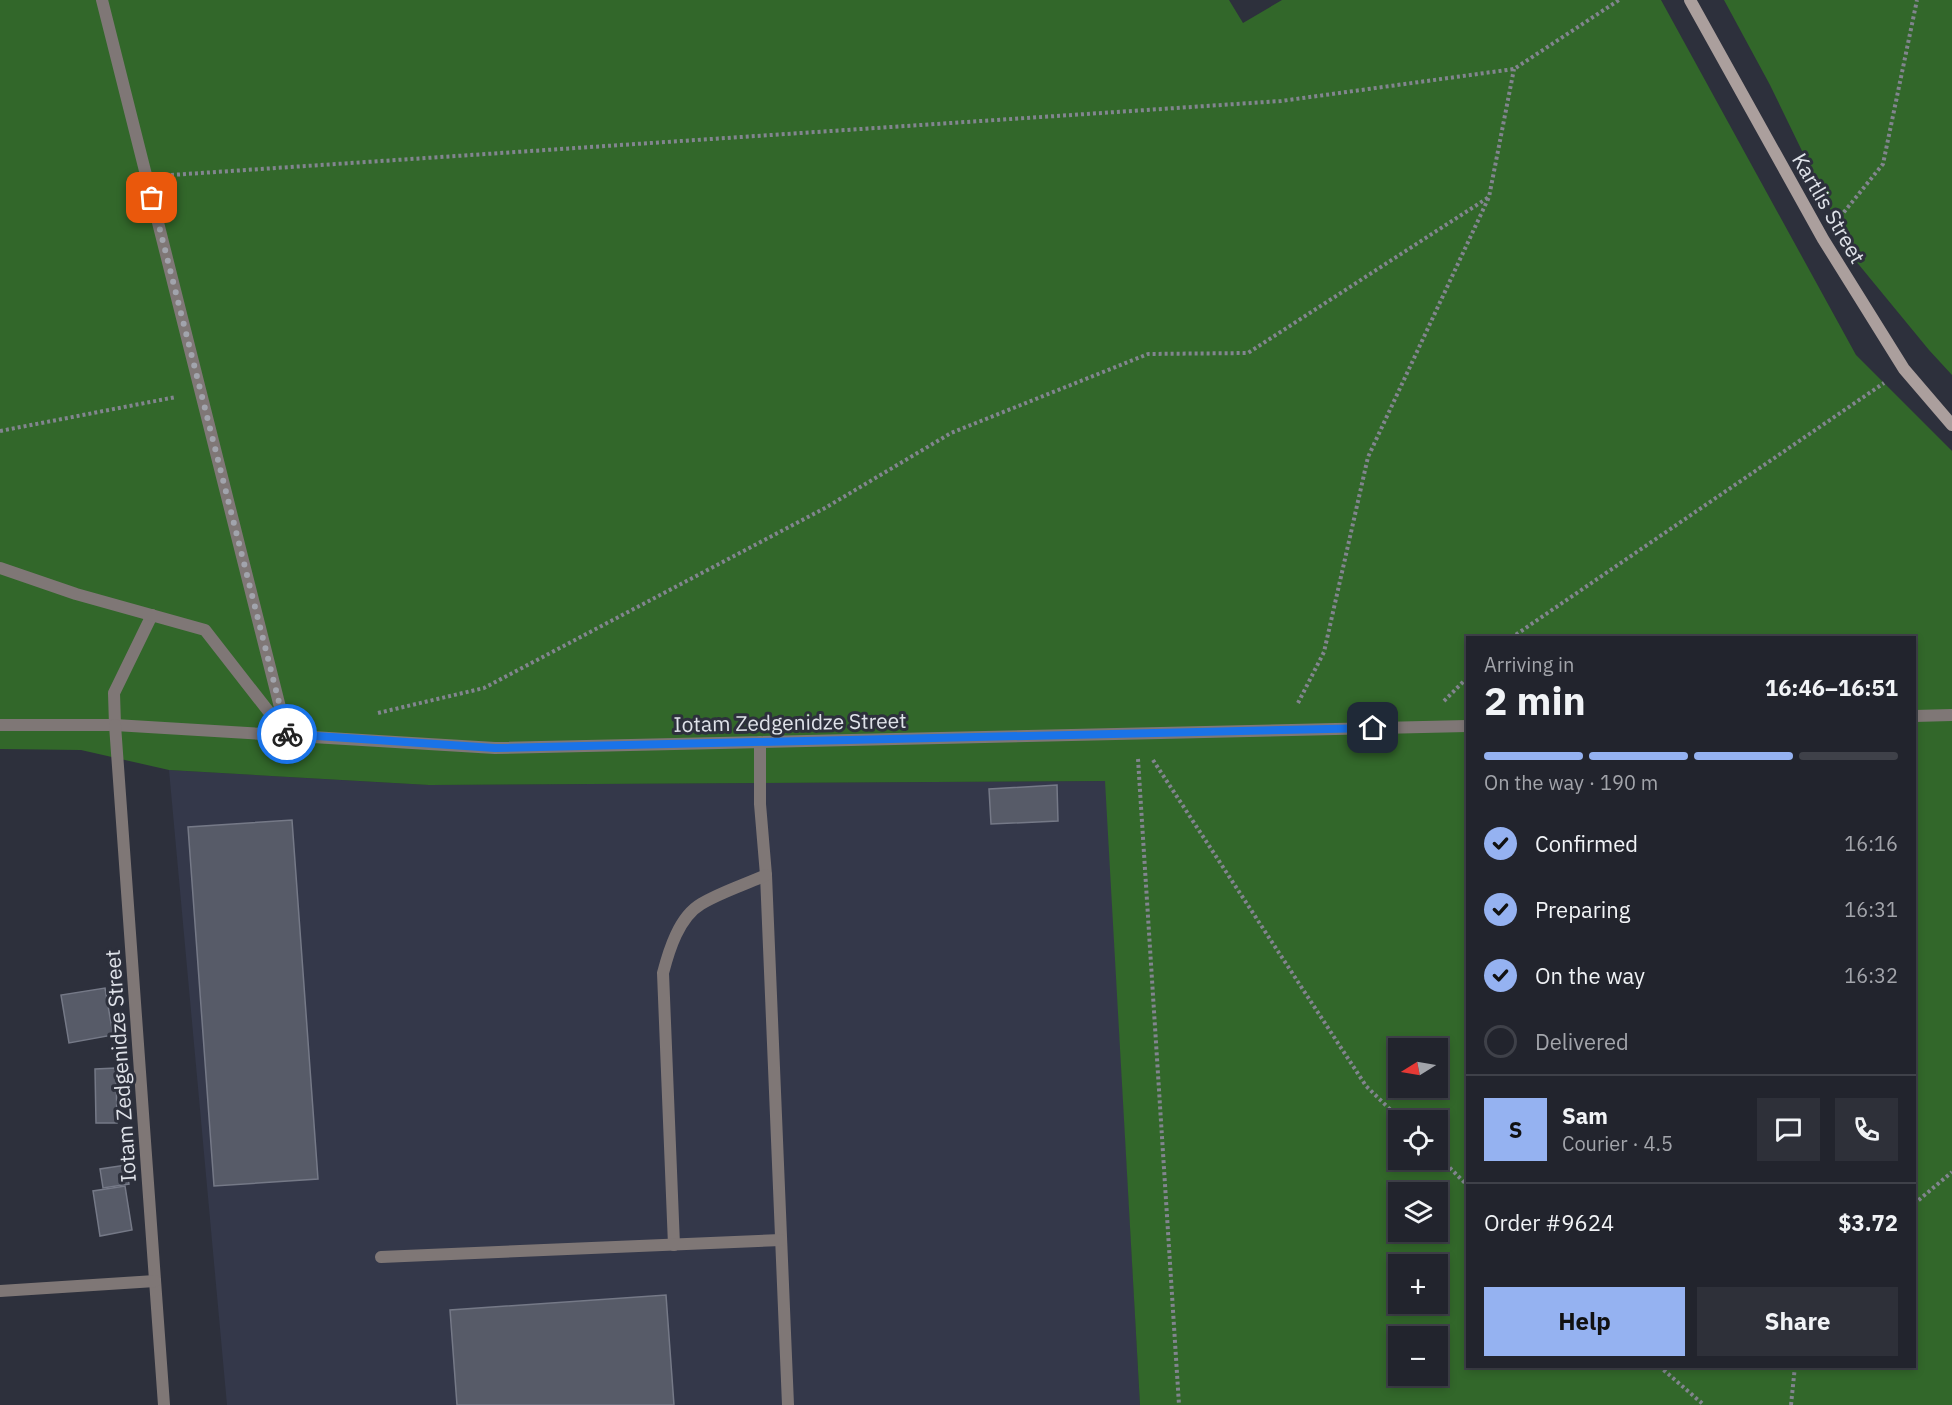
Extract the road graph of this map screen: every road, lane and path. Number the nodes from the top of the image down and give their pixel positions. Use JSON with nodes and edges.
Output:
{"nodes":[{"id":1,"x":102,"y":0,"type":"edge"},
{"id":2,"x":1618,"y":0,"type":"edge"},
{"id":3,"x":1690,"y":0,"type":"edge"},
{"id":4,"x":1917,"y":0,"type":"edge"},
{"id":5,"x":1514,"y":69,"type":"junction"},
{"id":6,"x":146,"y":177,"type":"junction"},
{"id":7,"x":1489,"y":197,"type":"junction"},
{"id":8,"x":1823,"y":239,"type":"junction"},
{"id":9,"x":1904,"y":369,"type":"junction"},
{"id":10,"x":201,"y":392,"type":"junction"},
{"id":11,"x":1952,"y":425,"type":"edge"},
{"id":12,"x":0,"y":431,"type":"edge"},
{"id":13,"x":0,"y":568,"type":"edge"},
{"id":14,"x":152,"y":615,"type":"junction"},
{"id":15,"x":1514,"y":636,"type":"edge"},
{"id":16,"x":1952,"y":715,"type":"edge"},
{"id":17,"x":368,"y":716,"type":"dead end"},
{"id":18,"x":1916,"y":716,"type":"edge"},
{"id":19,"x":0,"y":725,"type":"edge"},
{"id":20,"x":115,"y":725,"type":"junction"},
{"id":21,"x":1466,"y":726,"type":"edge"},
{"id":22,"x":1284,"y":730,"type":"junction"},
{"id":23,"x":1136,"y":734,"type":"junction"},
{"id":24,"x":287,"y":735,"type":"junction"},
{"id":25,"x":760,"y":742,"type":"junction"},
{"id":26,"x":766,"y":876,"type":"junction"},
{"id":27,"x":1391,"y":1110,"type":"edge"},
{"id":28,"x":1448,"y":1166,"type":"edge"},
{"id":29,"x":1952,"y":1172,"type":"edge"},
{"id":30,"x":1466,"y":1184,"type":"edge"},
{"id":31,"x":1916,"y":1201,"type":"edge"},
{"id":32,"x":782,"y":1240,"type":"junction"},
{"id":33,"x":674,"y":1245,"type":"junction"},
{"id":34,"x":381,"y":1257,"type":"dead end"},
{"id":35,"x":155,"y":1281,"type":"junction"},
{"id":36,"x":0,"y":1291,"type":"edge"},
{"id":37,"x":1661,"y":1368,"type":"edge"},
{"id":38,"x":1796,"y":1368,"type":"edge"},
{"id":39,"x":164,"y":1405,"type":"edge"},
{"id":40,"x":788,"y":1405,"type":"edge"},
{"id":41,"x":1179,"y":1405,"type":"edge"},
{"id":42,"x":1704,"y":1405,"type":"edge"},
{"id":43,"x":1791,"y":1405,"type":"edge"}],
"edges":[{"from":1,"to":6,"type":"street"},
{"from":2,"to":5,"type":"path"},
{"from":3,"to":8,"type":"street","name":"Kartlis Street"},
{"from":4,"to":8,"type":"path"},
{"from":5,"to":6,"type":"path"},
{"from":5,"to":7,"type":"path"},
{"from":6,"to":10,"type":"street"},
{"from":7,"to":17,"type":"path"},
{"from":7,"to":22,"type":"path"},
{"from":8,"to":9,"type":"street","name":"Kartlis Street"},
{"from":9,"to":11,"type":"street","name":"Kartlis Street"},
{"from":9,"to":15,"type":"path"},
{"from":10,"to":12,"type":"path"},
{"from":10,"to":24,"type":"street"},
{"from":13,"to":14,"type":"street"},
{"from":14,"to":20,"type":"street"},
{"from":14,"to":24,"type":"street"},
{"from":16,"to":18,"type":"street"},
{"from":19,"to":20,"type":"street","name":"Iotam Zedgenidze Street"},
{"from":20,"to":24,"type":"street","name":"Iotam Zedgenidze Street"},
{"from":20,"to":35,"type":"street","name":"Iotam Zedgenidze Street"},
{"from":21,"to":22,"type":"street","name":"Iotam Zedgenidze Street"},
{"from":22,"to":23,"type":"street","name":"Iotam Zedgenidze Street"},
{"from":23,"to":25,"type":"street","name":"Iotam Zedgenidze Street"},
{"from":23,"to":27,"type":"path"},
{"from":23,"to":41,"type":"path"},
{"from":24,"to":25,"type":"street","name":"Iotam Zedgenidze Street"},
{"from":25,"to":26,"type":"street"},
{"from":26,"to":32,"type":"street"},
{"from":26,"to":33,"type":"street"},
{"from":28,"to":30,"type":"path"},
{"from":29,"to":31,"type":"path"},
{"from":32,"to":33,"type":"street"},
{"from":32,"to":40,"type":"street"},
{"from":33,"to":34,"type":"street"},
{"from":35,"to":36,"type":"street"},
{"from":35,"to":39,"type":"street","name":"Iotam Zedgenidze Street"},
{"from":37,"to":42,"type":"path"},
{"from":38,"to":43,"type":"path"}]}
